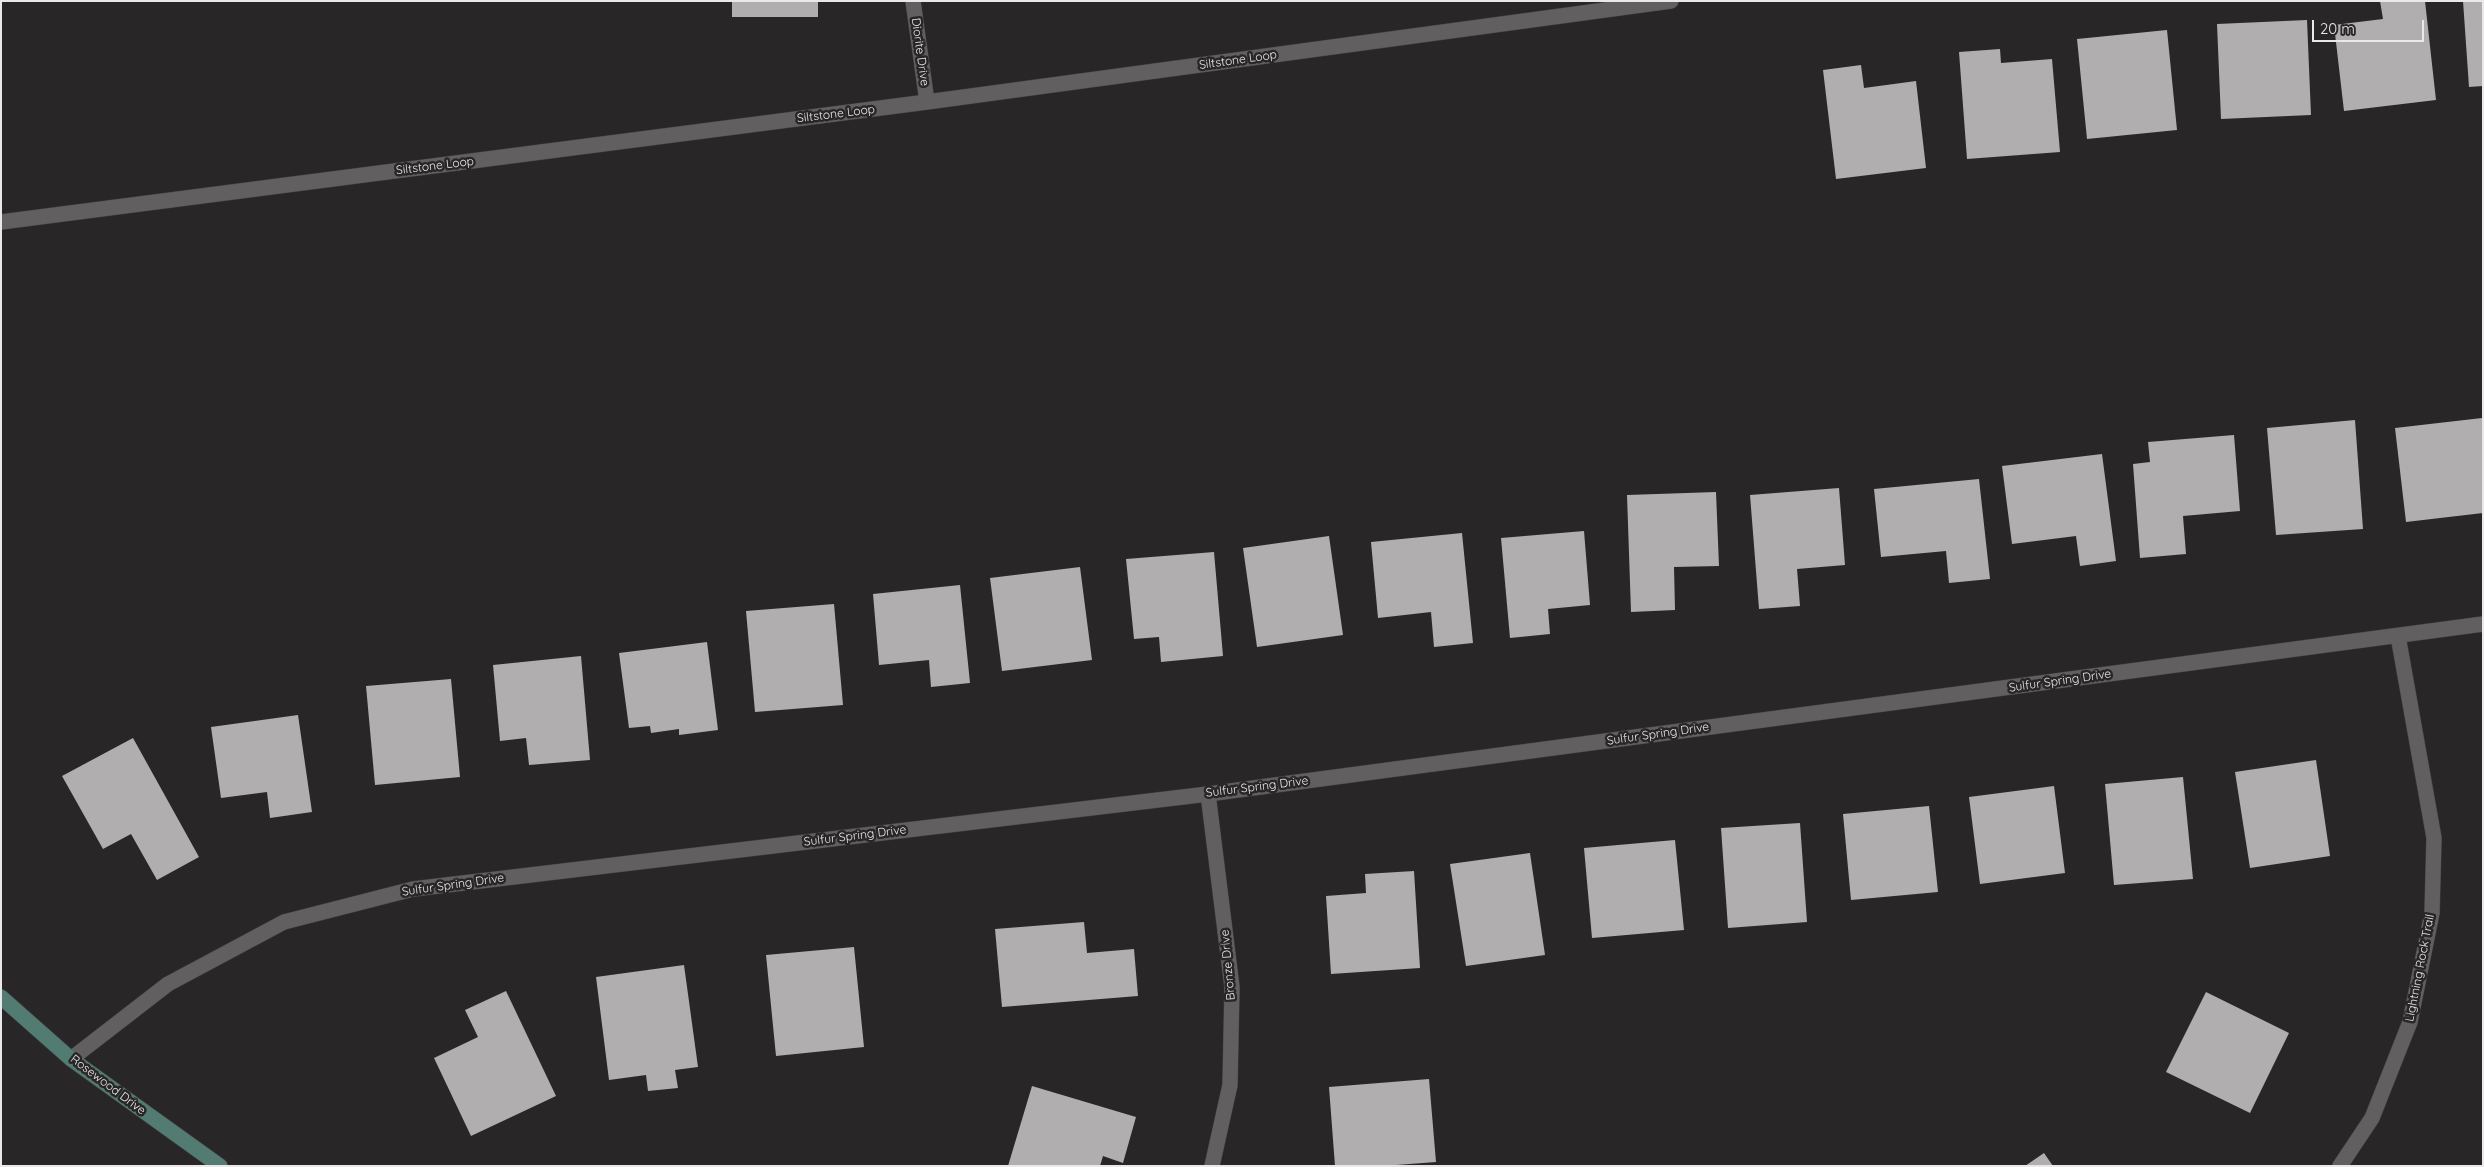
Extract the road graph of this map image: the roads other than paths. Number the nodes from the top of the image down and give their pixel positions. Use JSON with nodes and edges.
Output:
{"nodes":[{"id":1,"x":913,"y":1,"type":"edge"},
{"id":2,"x":1671,"y":1,"type":"edge"},
{"id":3,"x":927,"y":102,"type":"junction"},
{"id":4,"x":1,"y":222,"type":"edge"},
{"id":5,"x":2483,"y":624,"type":"edge"},
{"id":6,"x":2398,"y":636,"type":"junction"},
{"id":7,"x":1208,"y":794,"type":"junction"},
{"id":8,"x":1,"y":997,"type":"edge"},
{"id":9,"x":72,"y":1059,"type":"junction"},
{"id":10,"x":220,"y":1166,"type":"edge"},
{"id":11,"x":1212,"y":1166,"type":"edge"},
{"id":12,"x":2340,"y":1166,"type":"edge"}],
"edges":[{"from":1,"to":3,"type":"street","name":"Diorite Drive"},
{"from":2,"to":3,"type":"street","name":"Siltstone Loop"},
{"from":3,"to":4,"type":"street","name":"Siltstone Loop"},
{"from":5,"to":6,"type":"street","name":"Sulfur Spring Drive"},
{"from":6,"to":7,"type":"street","name":"Sulfur Spring Drive"},
{"from":6,"to":12,"type":"street","name":"Lightning Rock Trail"},
{"from":7,"to":9,"type":"street","name":"Sulfur Spring Drive"},
{"from":7,"to":11,"type":"street","name":"Bronze Drive"},
{"from":8,"to":9,"type":"street","name":"Rosewood Drive"},
{"from":9,"to":10,"type":"street","name":"Rosewood Drive"}]}
